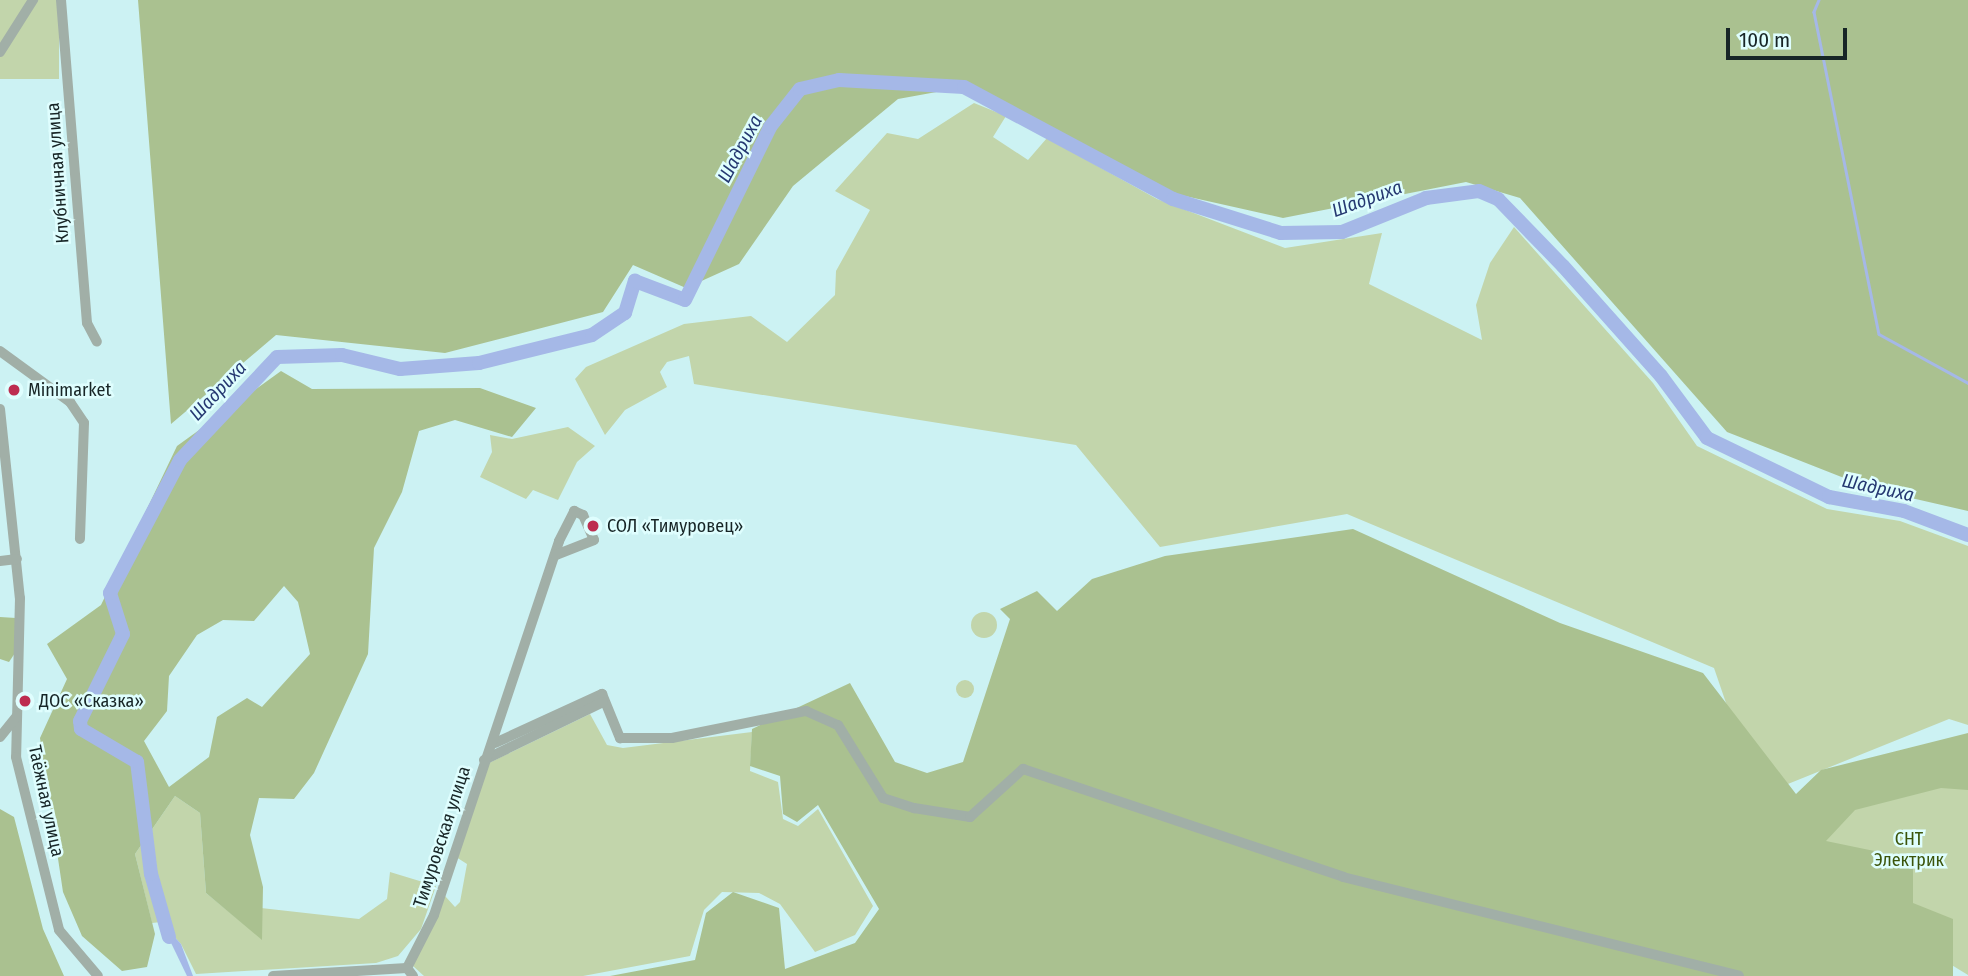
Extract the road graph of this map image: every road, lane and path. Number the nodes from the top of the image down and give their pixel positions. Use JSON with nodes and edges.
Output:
{"nodes":[{"id":1,"x":33,"y":0,"type":"edge"},
{"id":2,"x":61,"y":0,"type":"edge"},
{"id":3,"x":0,"y":52,"type":"edge"},
{"id":4,"x":97,"y":342,"type":"dead end"},
{"id":5,"x":0,"y":351,"type":"edge"},
{"id":6,"x":0,"y":409,"type":"edge"},
{"id":7,"x":4,"y":438,"type":"edge"},
{"id":8,"x":80,"y":539,"type":"dead end"},
{"id":9,"x":556,"y":555,"type":"junction"},
{"id":10,"x":17,"y":559,"type":"junction"},
{"id":11,"x":0,"y":561,"type":"edge"},
{"id":12,"x":603,"y":702,"type":"junction"},
{"id":13,"x":17,"y":716,"type":"junction"},
{"id":14,"x":0,"y":737,"type":"edge"},
{"id":15,"x":495,"y":743,"type":"junction"},
{"id":16,"x":483,"y":761,"type":"junction"},
{"id":17,"x":410,"y":972,"type":"edge"},
{"id":18,"x":98,"y":976,"type":"edge"},
{"id":19,"x":273,"y":976,"type":"edge"},
{"id":20,"x":1739,"y":976,"type":"edge"}],
"edges":[{"from":1,"to":3,"type":"street"},
{"from":2,"to":4,"type":"street","name":"Клубничная улица"},
{"from":5,"to":8,"type":"street"},
{"from":6,"to":7,"type":"street","name":"Таёжная улица"},
{"from":7,"to":10,"type":"street","name":"Таёжная улица"},
{"from":9,"to":9,"type":"street"},
{"from":9,"to":15,"type":"street"},
{"from":10,"to":11,"type":"street"},
{"from":10,"to":13,"type":"street","name":"Таёжная улица"},
{"from":12,"to":15,"type":"street"},
{"from":12,"to":16,"type":"street","name":"Тимуровская улица"},
{"from":12,"to":20,"type":"street"},
{"from":13,"to":14,"type":"street"},
{"from":13,"to":18,"type":"street","name":"Таёжная улица"},
{"from":15,"to":16,"type":"street"},
{"from":16,"to":17,"type":"street","name":"Тимуровская улица"},
{"from":17,"to":19,"type":"street"}]}
